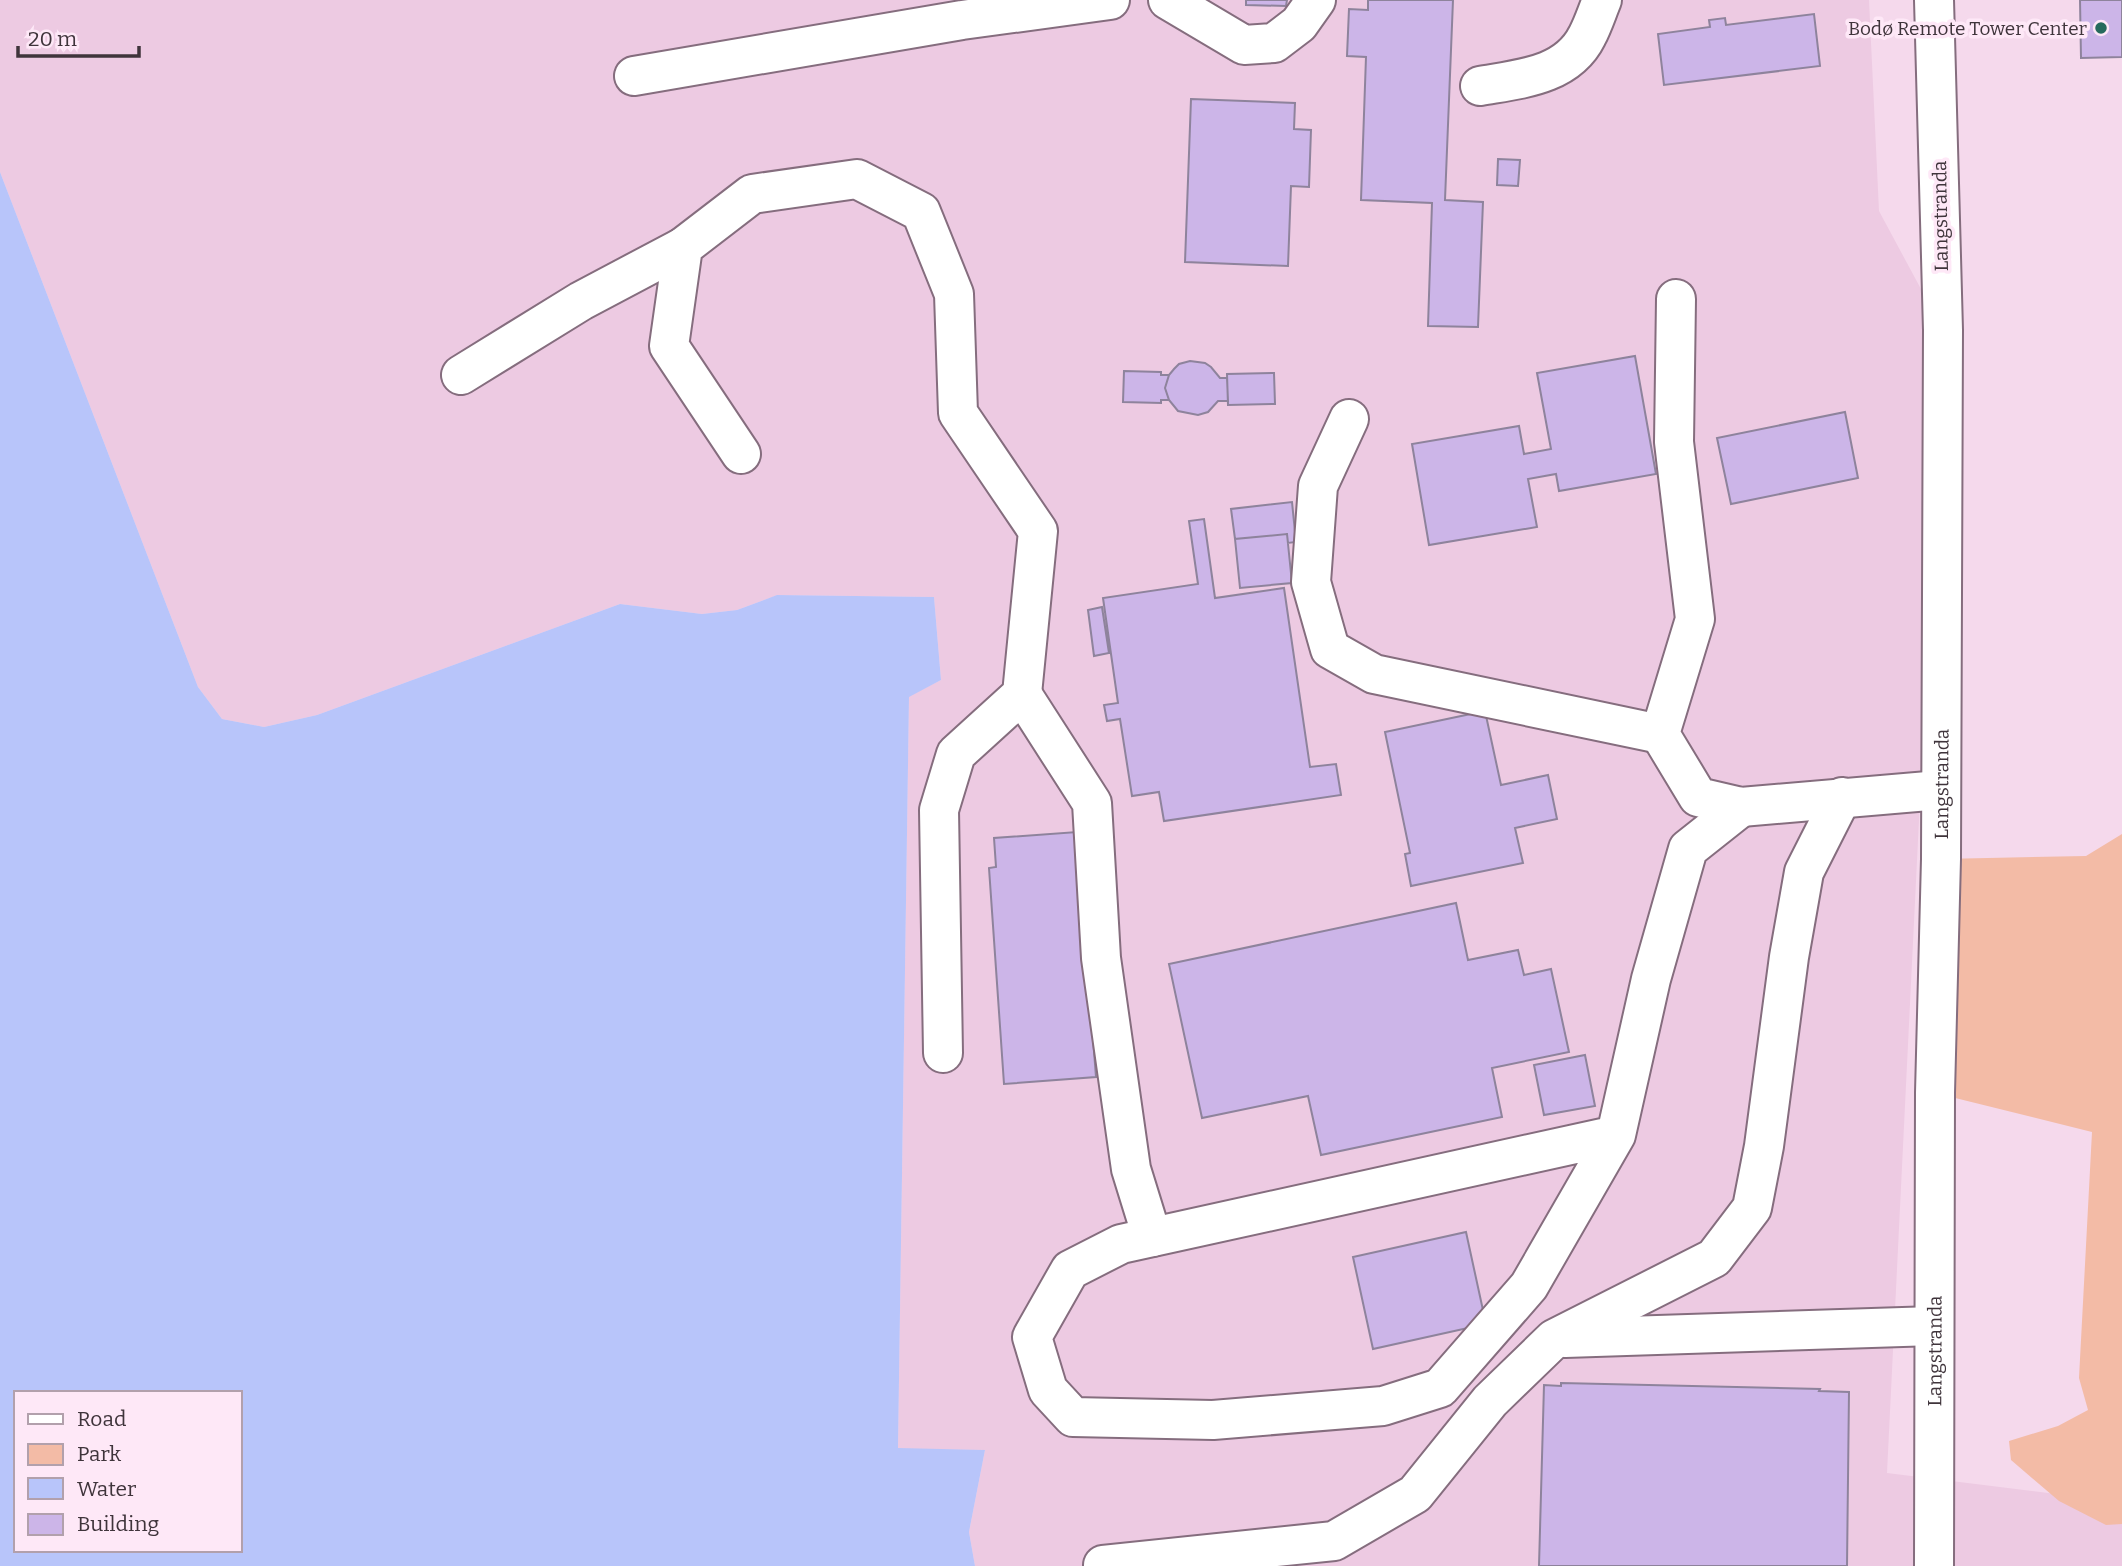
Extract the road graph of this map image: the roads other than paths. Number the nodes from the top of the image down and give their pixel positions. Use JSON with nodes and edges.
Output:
{"nodes":[{"id":1,"x":1110,"y":0,"type":"edge"},
{"id":2,"x":1168,"y":0,"type":"edge"},
{"id":3,"x":1316,"y":0,"type":"edge"},
{"id":4,"x":1602,"y":0,"type":"edge"},
{"id":5,"x":1934,"y":0,"type":"edge"},
{"id":6,"x":634,"y":76,"type":"dead end"},
{"id":7,"x":1480,"y":86,"type":"dead end"},
{"id":8,"x":683,"y":247,"type":"junction"},
{"id":9,"x":1676,"y":299,"type":"dead end"},
{"id":10,"x":461,"y":374,"type":"dead end"},
{"id":11,"x":1349,"y":419,"type":"dead end"},
{"id":12,"x":741,"y":454,"type":"dead end"},
{"id":13,"x":1022,"y":694,"type":"junction"},
{"id":14,"x":1660,"y":734,"type":"junction"},
{"id":15,"x":1941,"y":790,"type":"junction"},
{"id":16,"x":1842,"y":797,"type":"junction"},
{"id":17,"x":1741,"y":807,"type":"junction"},
{"id":18,"x":943,"y":1053,"type":"dead end"},
{"id":19,"x":1616,"y":1135,"type":"junction"},
{"id":20,"x":1152,"y":1237,"type":"junction"},
{"id":21,"x":1934,"y":1326,"type":"junction"},
{"id":22,"x":1554,"y":1339,"type":"junction"},
{"id":23,"x":1103,"y":1565,"type":"edge"},
{"id":24,"x":1934,"y":1566,"type":"edge"}],
"edges":[{"from":1,"to":6,"type":"street"},
{"from":2,"to":3,"type":"street"},
{"from":4,"to":7,"type":"street"},
{"from":5,"to":15,"type":"street","name":"Langstranda"},
{"from":8,"to":10,"type":"street"},
{"from":8,"to":12,"type":"street"},
{"from":8,"to":13,"type":"street"},
{"from":9,"to":14,"type":"street"},
{"from":11,"to":14,"type":"street"},
{"from":13,"to":18,"type":"street"},
{"from":13,"to":20,"type":"street"},
{"from":14,"to":17,"type":"street"},
{"from":15,"to":16,"type":"street"},
{"from":15,"to":21,"type":"street","name":"Langstranda"},
{"from":16,"to":17,"type":"street"},
{"from":16,"to":22,"type":"street"},
{"from":17,"to":19,"type":"street"},
{"from":19,"to":20,"type":"street"},
{"from":19,"to":20,"type":"street"},
{"from":21,"to":22,"type":"street"},
{"from":21,"to":24,"type":"street","name":"Langstranda"},
{"from":22,"to":23,"type":"street"}]}
